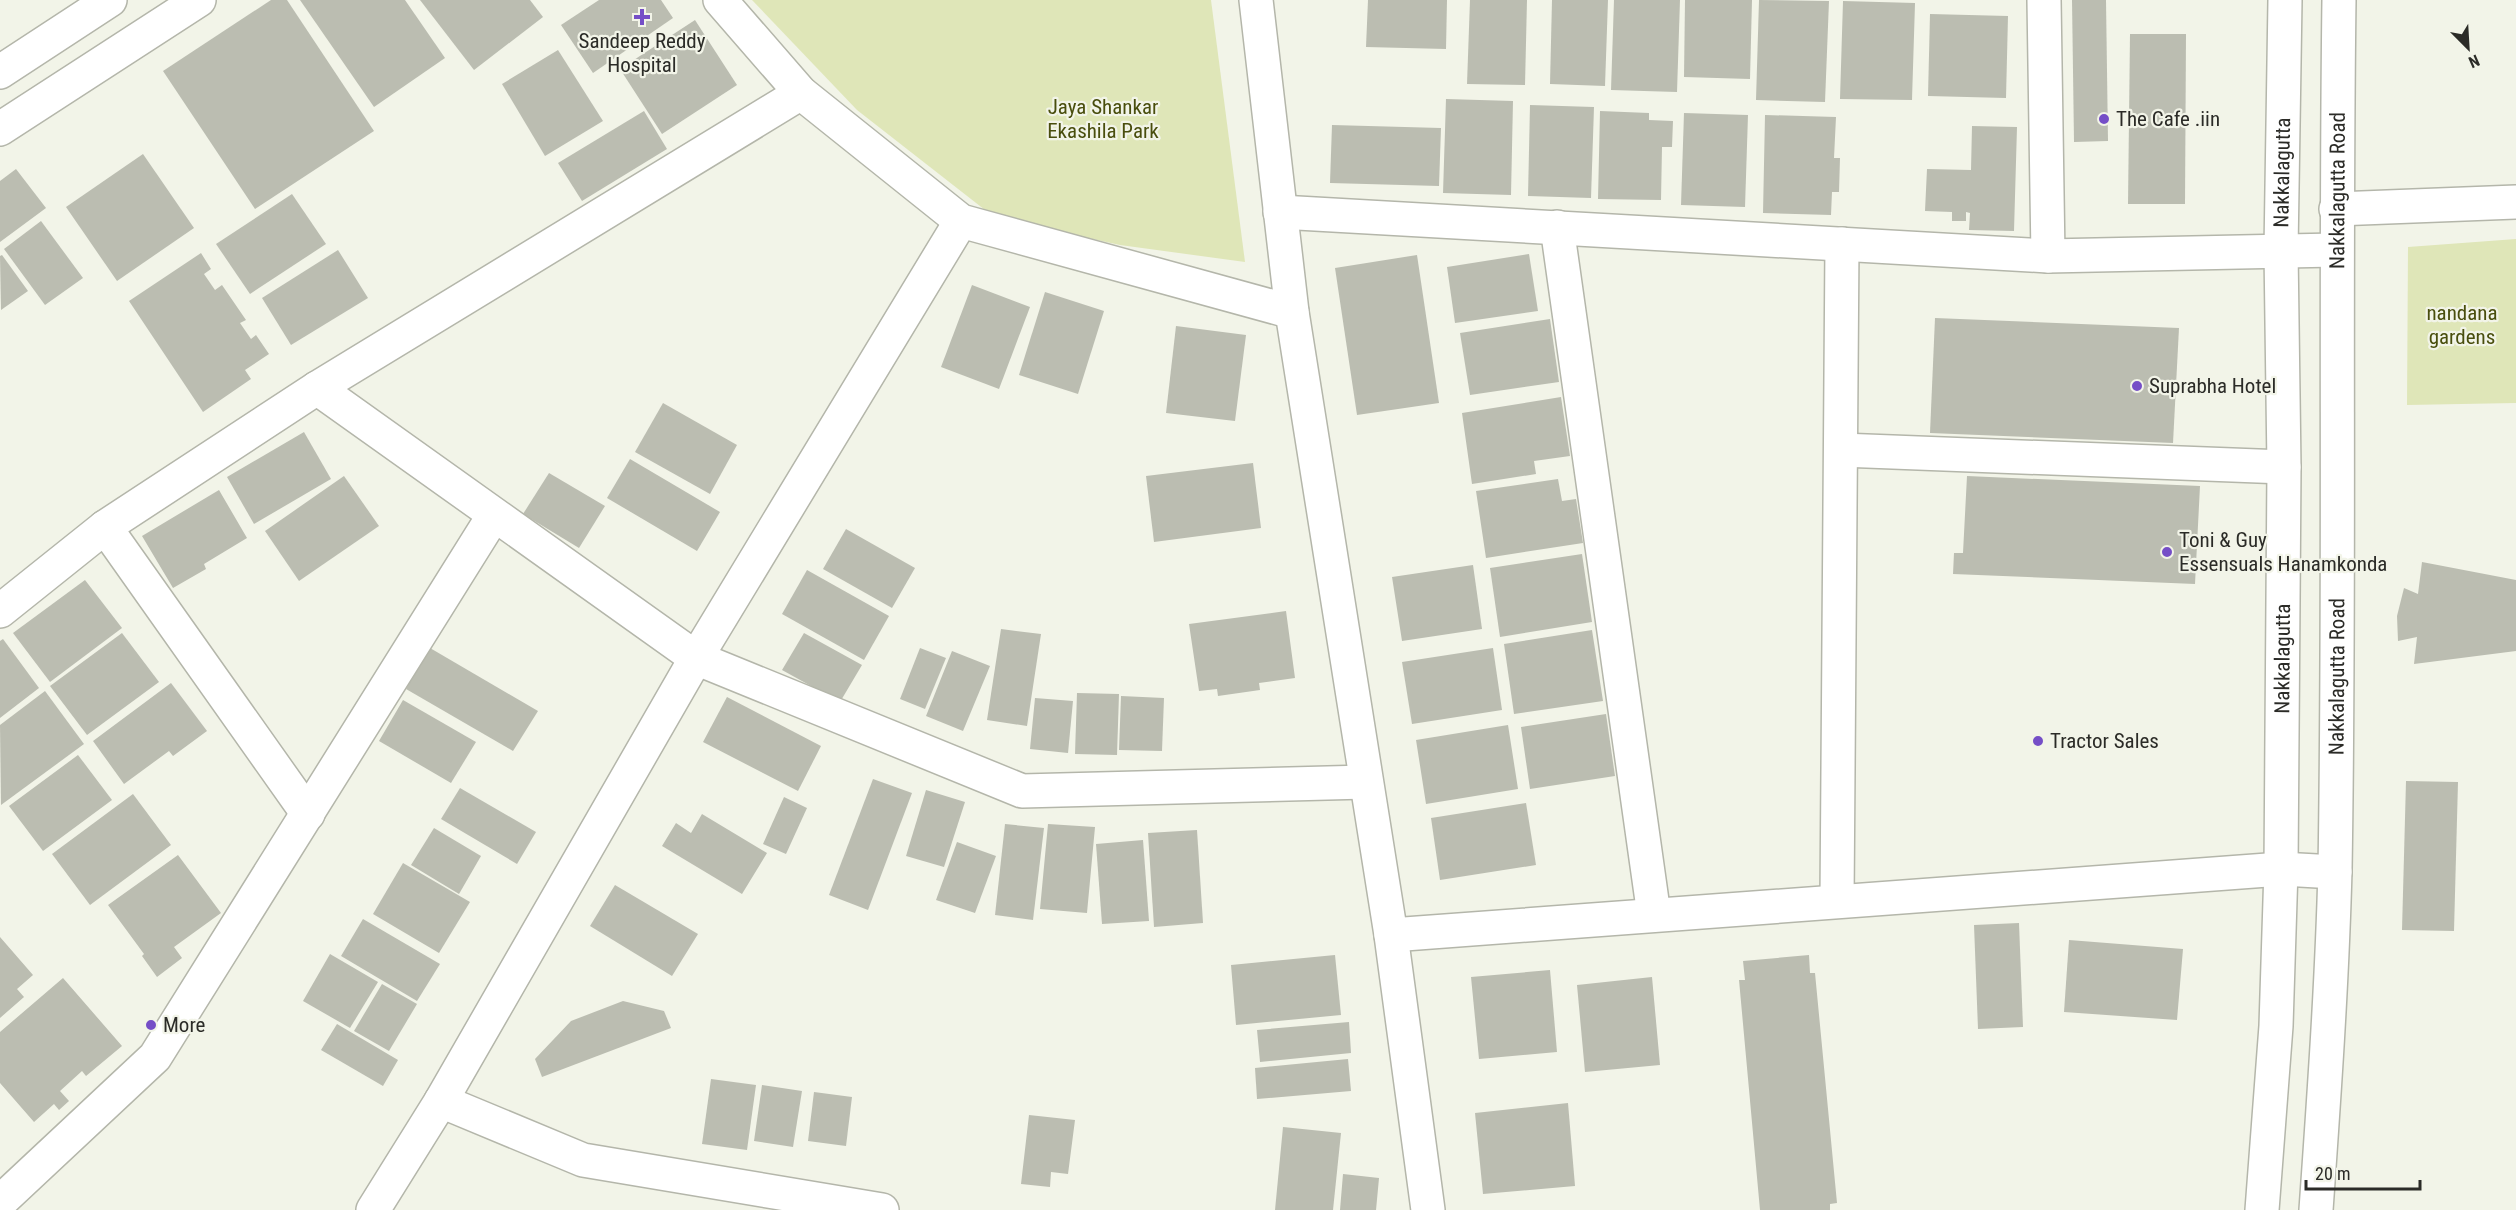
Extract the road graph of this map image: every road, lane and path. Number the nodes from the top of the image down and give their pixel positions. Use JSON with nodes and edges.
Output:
{"nodes":[{"id":1,"x":110,"y":0,"type":"edge"},
{"id":2,"x":199,"y":0,"type":"edge"},
{"id":3,"x":720,"y":0,"type":"edge"},
{"id":4,"x":1256,"y":0,"type":"edge"},
{"id":5,"x":2044,"y":0,"type":"edge"},
{"id":6,"x":2285,"y":0,"type":"edge"},
{"id":7,"x":2339,"y":0,"type":"edge"},
{"id":8,"x":0,"y":72,"type":"edge"},
{"id":9,"x":801,"y":93,"type":"junction"},
{"id":10,"x":0,"y":129,"type":"edge"},
{"id":11,"x":2516,"y":202,"type":"edge"},
{"id":12,"x":2336,"y":209,"type":"junction"},
{"id":13,"x":1280,"y":212,"type":"junction"},
{"id":14,"x":961,"y":221,"type":"junction"},
{"id":15,"x":1557,"y":227,"type":"junction"},
{"id":16,"x":1842,"y":244,"type":"junction"},
{"id":17,"x":2281,"y":250,"type":"junction"},
{"id":18,"x":2336,"y":250,"type":"junction"},
{"id":19,"x":2048,"y":256,"type":"junction"},
{"id":20,"x":1292,"y":312,"type":"junction"},
{"id":21,"x":317,"y":388,"type":"junction"},
{"id":22,"x":1841,"y":450,"type":"junction"},
{"id":23,"x":2284,"y":466,"type":"junction"},
{"id":24,"x":494,"y":515,"type":"junction"},
{"id":25,"x":105,"y":527,"type":"junction"},
{"id":26,"x":0,"y":611,"type":"edge"},
{"id":27,"x":696,"y":658,"type":"junction"},
{"id":28,"x":1366,"y":782,"type":"junction"},
{"id":29,"x":308,"y":814,"type":"junction"},
{"id":30,"x":2281,"y":869,"type":"junction"},
{"id":31,"x":2335,"y":872,"type":"junction"},
{"id":32,"x":1837,"y":901,"type":"junction"},
{"id":33,"x":1654,"y":915,"type":"junction"},
{"id":34,"x":1391,"y":935,"type":"junction"},
{"id":35,"x":441,"y":1101,"type":"junction"},
{"id":36,"x":0,"y":1202,"type":"edge"},
{"id":37,"x":373,"y":1210,"type":"edge"},
{"id":38,"x":882,"y":1210,"type":"edge"},
{"id":39,"x":1428,"y":1210,"type":"edge"},
{"id":40,"x":2262,"y":1210,"type":"edge"},
{"id":41,"x":2316,"y":1210,"type":"edge"}],
"edges":[{"from":1,"to":8,"type":"street"},
{"from":2,"to":10,"type":"street"},
{"from":3,"to":9,"type":"street"},
{"from":4,"to":13,"type":"street"},
{"from":5,"to":19,"type":"street"},
{"from":6,"to":17,"type":"street","name":"Nakkalagutta"},
{"from":7,"to":12,"type":"street","name":"Nakkalagutta Road"},
{"from":9,"to":14,"type":"street"},
{"from":9,"to":21,"type":"street"},
{"from":11,"to":12,"type":"street"},
{"from":12,"to":18,"type":"street","name":"Nakkalagutta Road"},
{"from":13,"to":15,"type":"street"},
{"from":13,"to":20,"type":"street"},
{"from":14,"to":20,"type":"street"},
{"from":14,"to":27,"type":"street"},
{"from":15,"to":16,"type":"street"},
{"from":15,"to":33,"type":"street"},
{"from":16,"to":19,"type":"street"},
{"from":16,"to":22,"type":"street"},
{"from":17,"to":18,"type":"street"},
{"from":17,"to":19,"type":"street"},
{"from":17,"to":23,"type":"street","name":"Nakkalagutta"},
{"from":18,"to":31,"type":"street","name":"Nakkalagutta Road"},
{"from":20,"to":28,"type":"street"},
{"from":21,"to":24,"type":"street"},
{"from":21,"to":25,"type":"street"},
{"from":22,"to":23,"type":"street"},
{"from":22,"to":32,"type":"street"},
{"from":23,"to":30,"type":"street","name":"Nakkalagutta"},
{"from":24,"to":27,"type":"street"},
{"from":24,"to":29,"type":"street"},
{"from":25,"to":26,"type":"street"},
{"from":25,"to":29,"type":"street"},
{"from":27,"to":28,"type":"street"},
{"from":27,"to":35,"type":"street"},
{"from":28,"to":34,"type":"street"},
{"from":29,"to":36,"type":"street"},
{"from":30,"to":31,"type":"street"},
{"from":30,"to":32,"type":"street"},
{"from":30,"to":40,"type":"street","name":"Nakkalagutta"},
{"from":31,"to":41,"type":"street","name":"Nakkalagutta Road"},
{"from":32,"to":33,"type":"street"},
{"from":33,"to":34,"type":"street"},
{"from":34,"to":39,"type":"street"},
{"from":35,"to":37,"type":"street"},
{"from":35,"to":38,"type":"street"}]}
